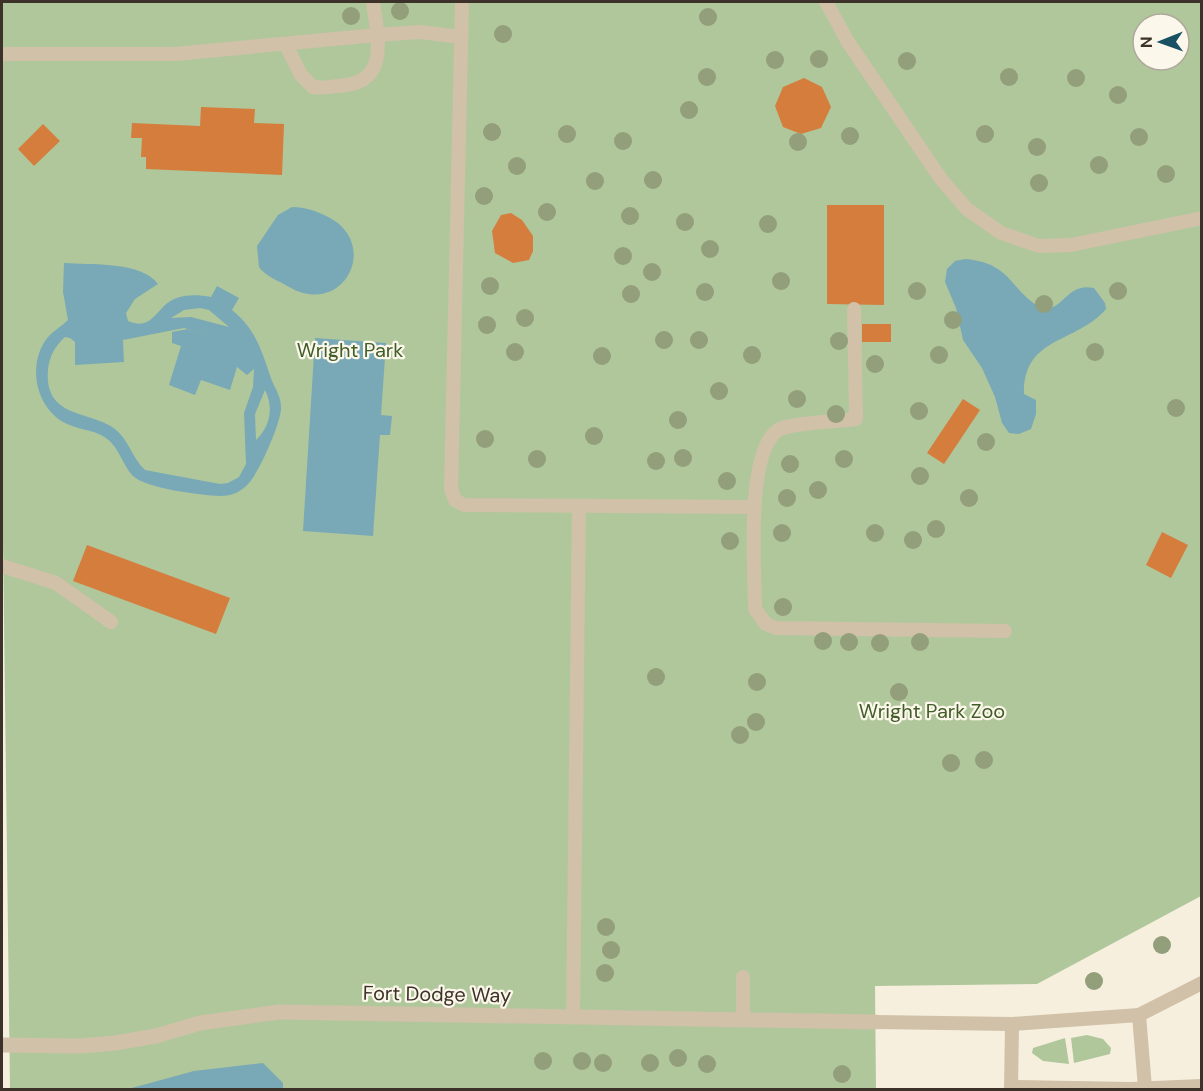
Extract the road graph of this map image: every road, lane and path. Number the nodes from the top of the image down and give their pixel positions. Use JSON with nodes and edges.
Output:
{"nodes":[{"id":1,"x":373,"y":2,"type":"edge"},
{"id":2,"x":462,"y":2,"type":"edge"},
{"id":3,"x":826,"y":2,"type":"edge"},
{"id":4,"x":377,"y":35,"type":"junction"},
{"id":5,"x":461,"y":37,"type":"junction"},
{"id":6,"x":286,"y":45,"type":"junction"},
{"id":7,"x":2,"y":54,"type":"edge"},
{"id":8,"x":1202,"y":218,"type":"edge"},
{"id":9,"x":854,"y":309,"type":"dead end"},
{"id":10,"x":579,"y":506,"type":"junction"},
{"id":11,"x":755,"y":507,"type":"junction"},
{"id":12,"x":2,"y":566,"type":"edge"},
{"id":13,"x":111,"y":622,"type":"dead end"},
{"id":14,"x":1005,"y":631,"type":"dead end"},
{"id":15,"x":743,"y":977,"type":"dead end"},
{"id":16,"x":1202,"y":983,"type":"edge"},
{"id":17,"x":1139,"y":1015,"type":"junction"},
{"id":18,"x":573,"y":1017,"type":"junction"},
{"id":19,"x":743,"y":1020,"type":"junction"},
{"id":20,"x":875,"y":1022,"type":"joint"},
{"id":21,"x":1012,"y":1023,"type":"junction"},
{"id":22,"x":2,"y":1045,"type":"edge"},
{"id":23,"x":1202,"y":1086,"type":"edge"},
{"id":24,"x":1011,"y":1088,"type":"edge"},
{"id":25,"x":1144,"y":1088,"type":"edge"},
{"id":26,"x":1161,"y":1088,"type":"edge"}],
"edges":[{"from":1,"to":4,"type":"lane"},
{"from":2,"to":5,"type":"lane"},
{"from":3,"to":8,"type":"lane"},
{"from":4,"to":5,"type":"lane"},
{"from":4,"to":6,"type":"lane"},
{"from":4,"to":6,"type":"lane"},
{"from":5,"to":10,"type":"lane"},
{"from":6,"to":7,"type":"lane"},
{"from":9,"to":11,"type":"lane"},
{"from":10,"to":11,"type":"lane"},
{"from":10,"to":18,"type":"lane"},
{"from":11,"to":14,"type":"lane"},
{"from":12,"to":13,"type":"lane"},
{"from":15,"to":19,"type":"lane"},
{"from":16,"to":17,"type":"lane"},
{"from":17,"to":21,"type":"lane"},
{"from":17,"to":25,"type":"lane"},
{"from":18,"to":19,"type":"street","name":"Fort Dodge Way"},
{"from":18,"to":22,"type":"street","name":"Fort Dodge Way"},
{"from":19,"to":20,"type":"street","name":"Fort Dodge Way"},
{"from":20,"to":21,"type":"lane"},
{"from":21,"to":24,"type":"lane"},
{"from":23,"to":26,"type":"lane"},
{"from":24,"to":25,"type":"lane"},
{"from":25,"to":26,"type":"lane"}]}
